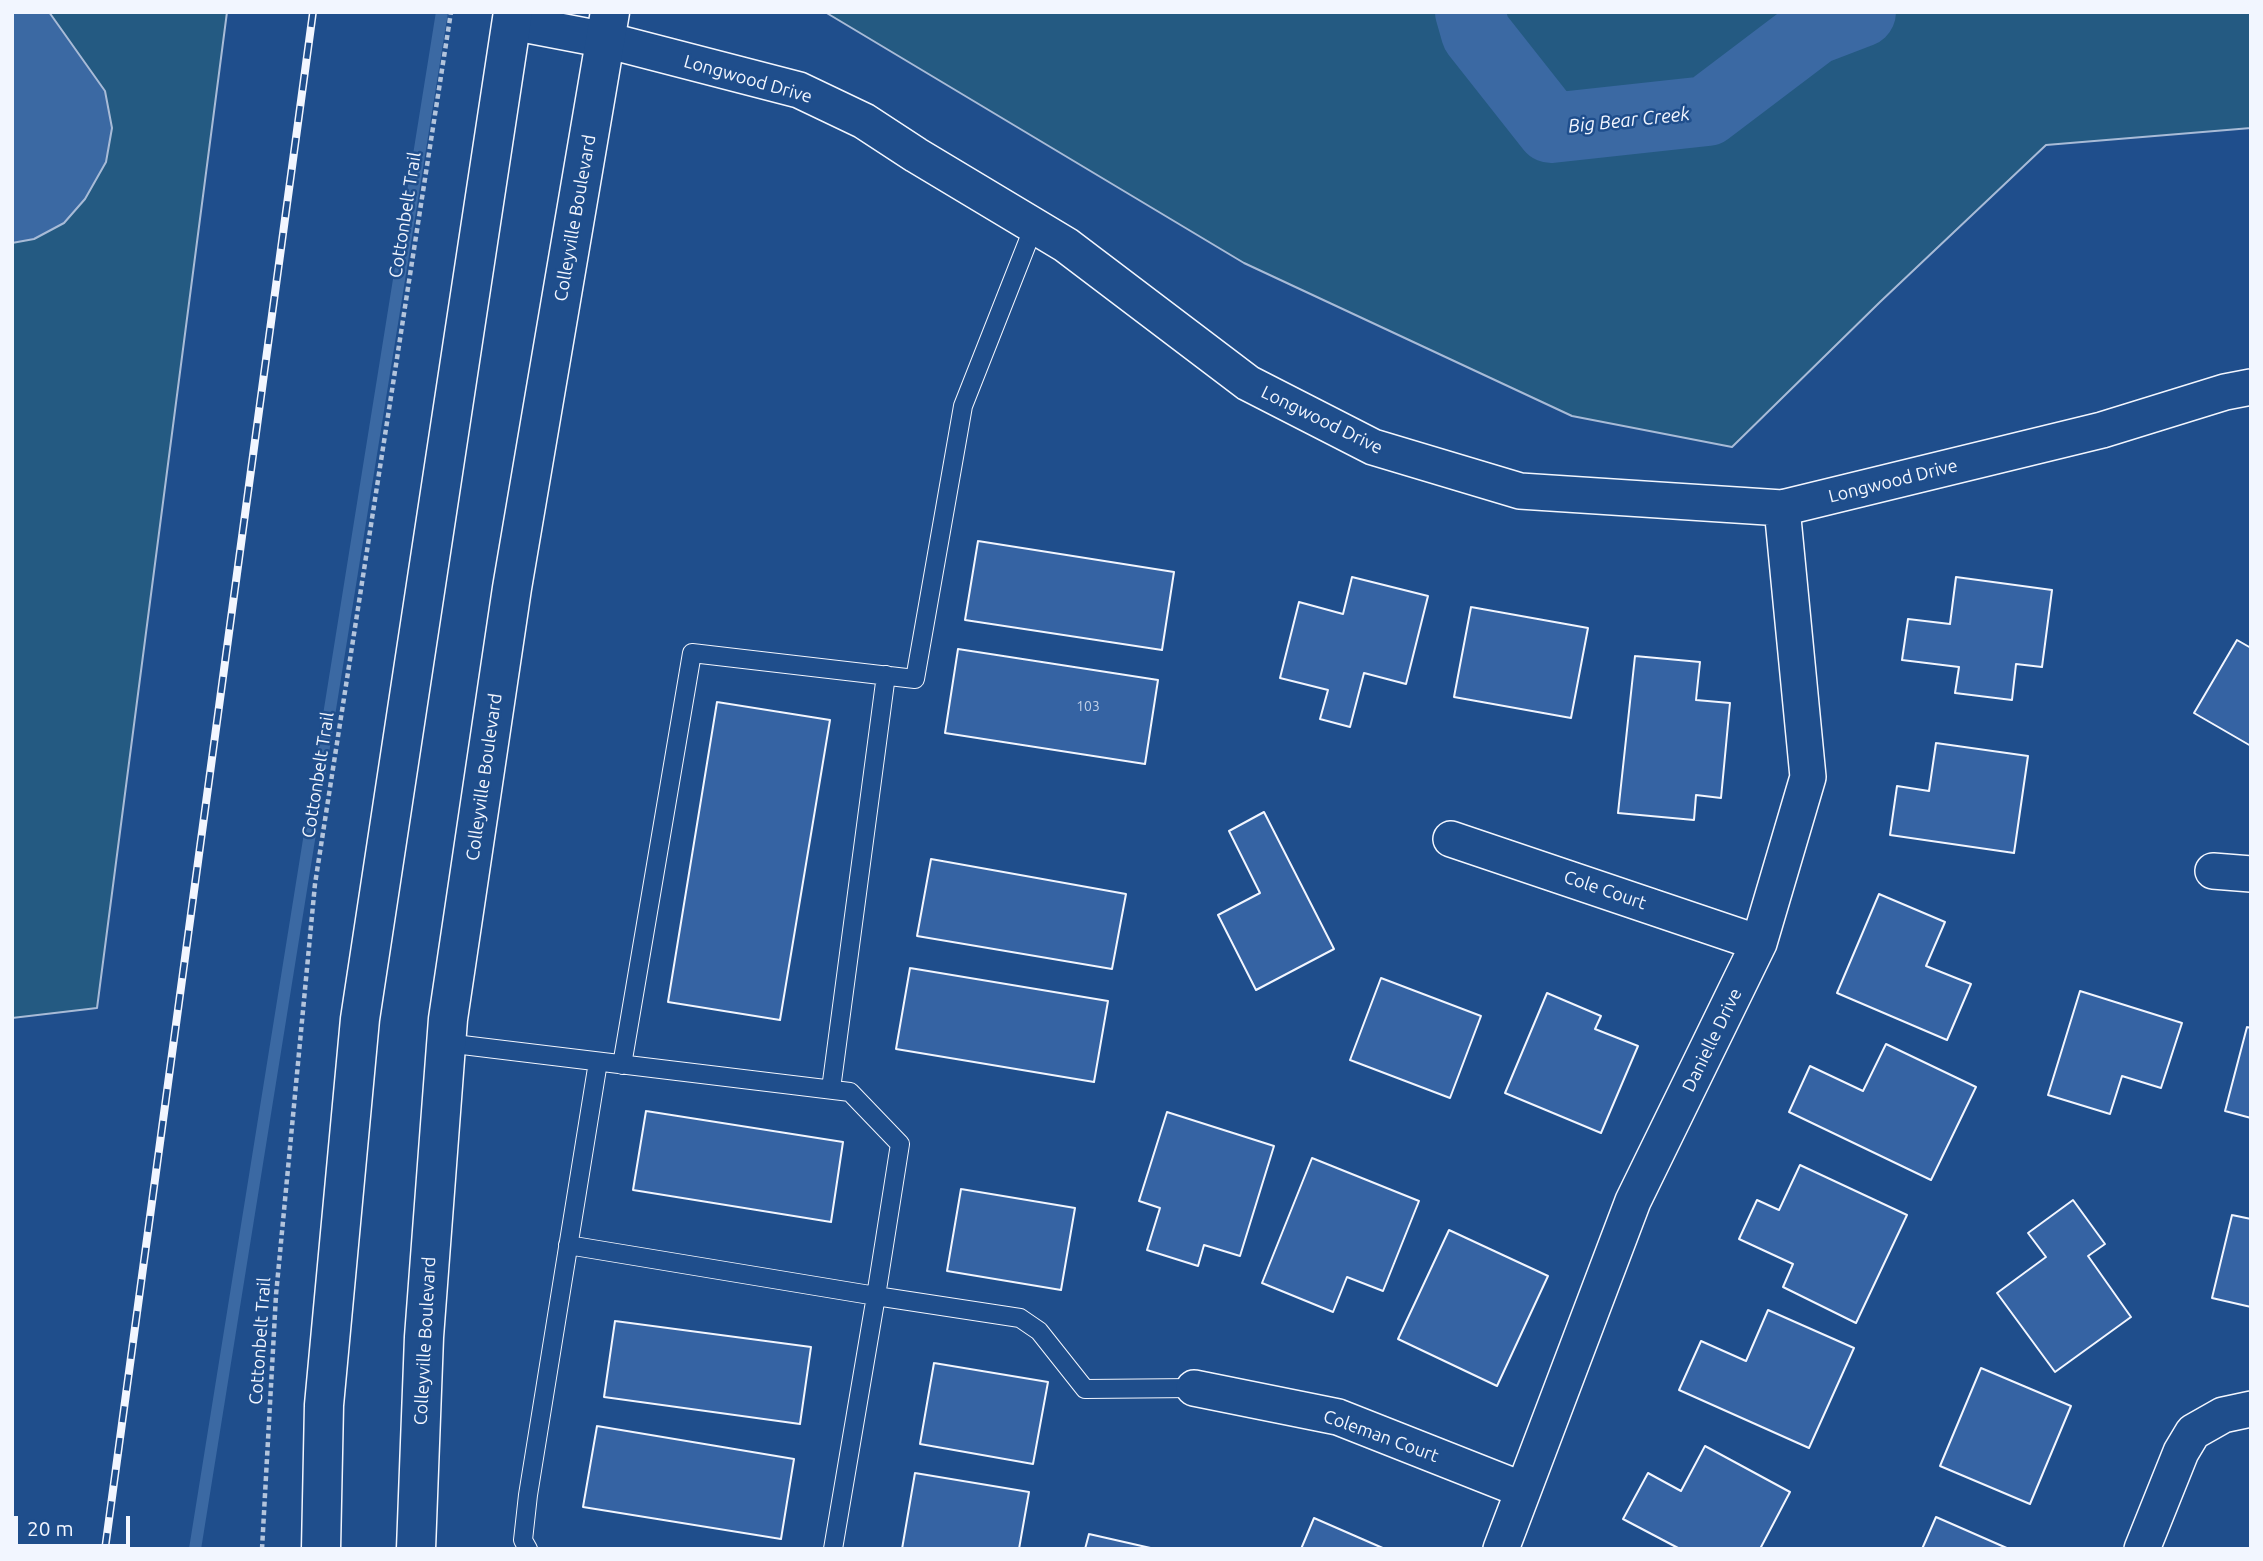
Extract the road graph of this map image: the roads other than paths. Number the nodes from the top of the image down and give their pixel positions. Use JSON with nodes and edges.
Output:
{"nodes":[{"id":1,"x":512,"y":17,"type":"edge"},
{"id":2,"x":608,"y":26,"type":"edge"},
{"id":3,"x":1034,"y":226,"type":"junction"},
{"id":4,"x":2251,"y":387,"type":"edge"},
{"id":5,"x":1782,"y":508,"type":"junction"},
{"id":6,"x":886,"y":676,"type":"junction"},
{"id":7,"x":1451,"y":839,"type":"dead end"},
{"id":8,"x":2213,"y":872,"type":"dead end"},
{"id":9,"x":2251,"y":874,"type":"edge"},
{"id":10,"x":1759,"y":943,"type":"junction"},
{"id":11,"x":446,"y":1043,"type":"junction"},
{"id":12,"x":598,"y":1062,"type":"junction"},
{"id":13,"x":622,"y":1065,"type":"junction"},
{"id":14,"x":831,"y":1089,"type":"junction"},
{"id":15,"x":568,"y":1245,"type":"junction"},
{"id":16,"x":876,"y":1296,"type":"junction"},
{"id":17,"x":1194,"y":1388,"type":"joint"},
{"id":18,"x":2237,"y":1412,"type":"edge"},
{"id":19,"x":1524,"y":1490,"type":"junction"},
{"id":20,"x":321,"y":1549,"type":"edge"},
{"id":21,"x":416,"y":1549,"type":"edge"},
{"id":22,"x":528,"y":1549,"type":"edge"},
{"id":23,"x":833,"y":1549,"type":"edge"},
{"id":24,"x":1501,"y":1549,"type":"edge"},
{"id":25,"x":2142,"y":1549,"type":"edge"}],
"edges":[{"from":1,"to":2,"type":"street","name":"Longwood Drive"},
{"from":1,"to":20,"type":"main road"},
{"from":2,"to":3,"type":"street","name":"Longwood Drive"},
{"from":2,"to":11,"type":"main road","name":"Colleyville Boulevard"},
{"from":3,"to":5,"type":"street","name":"Longwood Drive"},
{"from":3,"to":6,"type":"lane"},
{"from":4,"to":5,"type":"street","name":"Longwood Drive"},
{"from":5,"to":10,"type":"street","name":"Danielle Drive"},
{"from":6,"to":13,"type":"lane"},
{"from":6,"to":14,"type":"lane"},
{"from":7,"to":10,"type":"street","name":"Cole Court"},
{"from":8,"to":9,"type":"street"},
{"from":10,"to":19,"type":"street","name":"Danielle Drive"},
{"from":11,"to":12,"type":"lane"},
{"from":11,"to":21,"type":"main road","name":"Colleyville Boulevard"},
{"from":12,"to":13,"type":"lane"},
{"from":12,"to":15,"type":"lane"},
{"from":13,"to":14,"type":"lane"},
{"from":14,"to":16,"type":"lane"},
{"from":15,"to":16,"type":"lane"},
{"from":15,"to":22,"type":"lane"},
{"from":16,"to":17,"type":"lane"},
{"from":16,"to":23,"type":"lane"},
{"from":17,"to":19,"type":"street","name":"Coleman Court"},
{"from":18,"to":25,"type":"street"},
{"from":19,"to":24,"type":"street","name":"Danielle Drive"}]}
